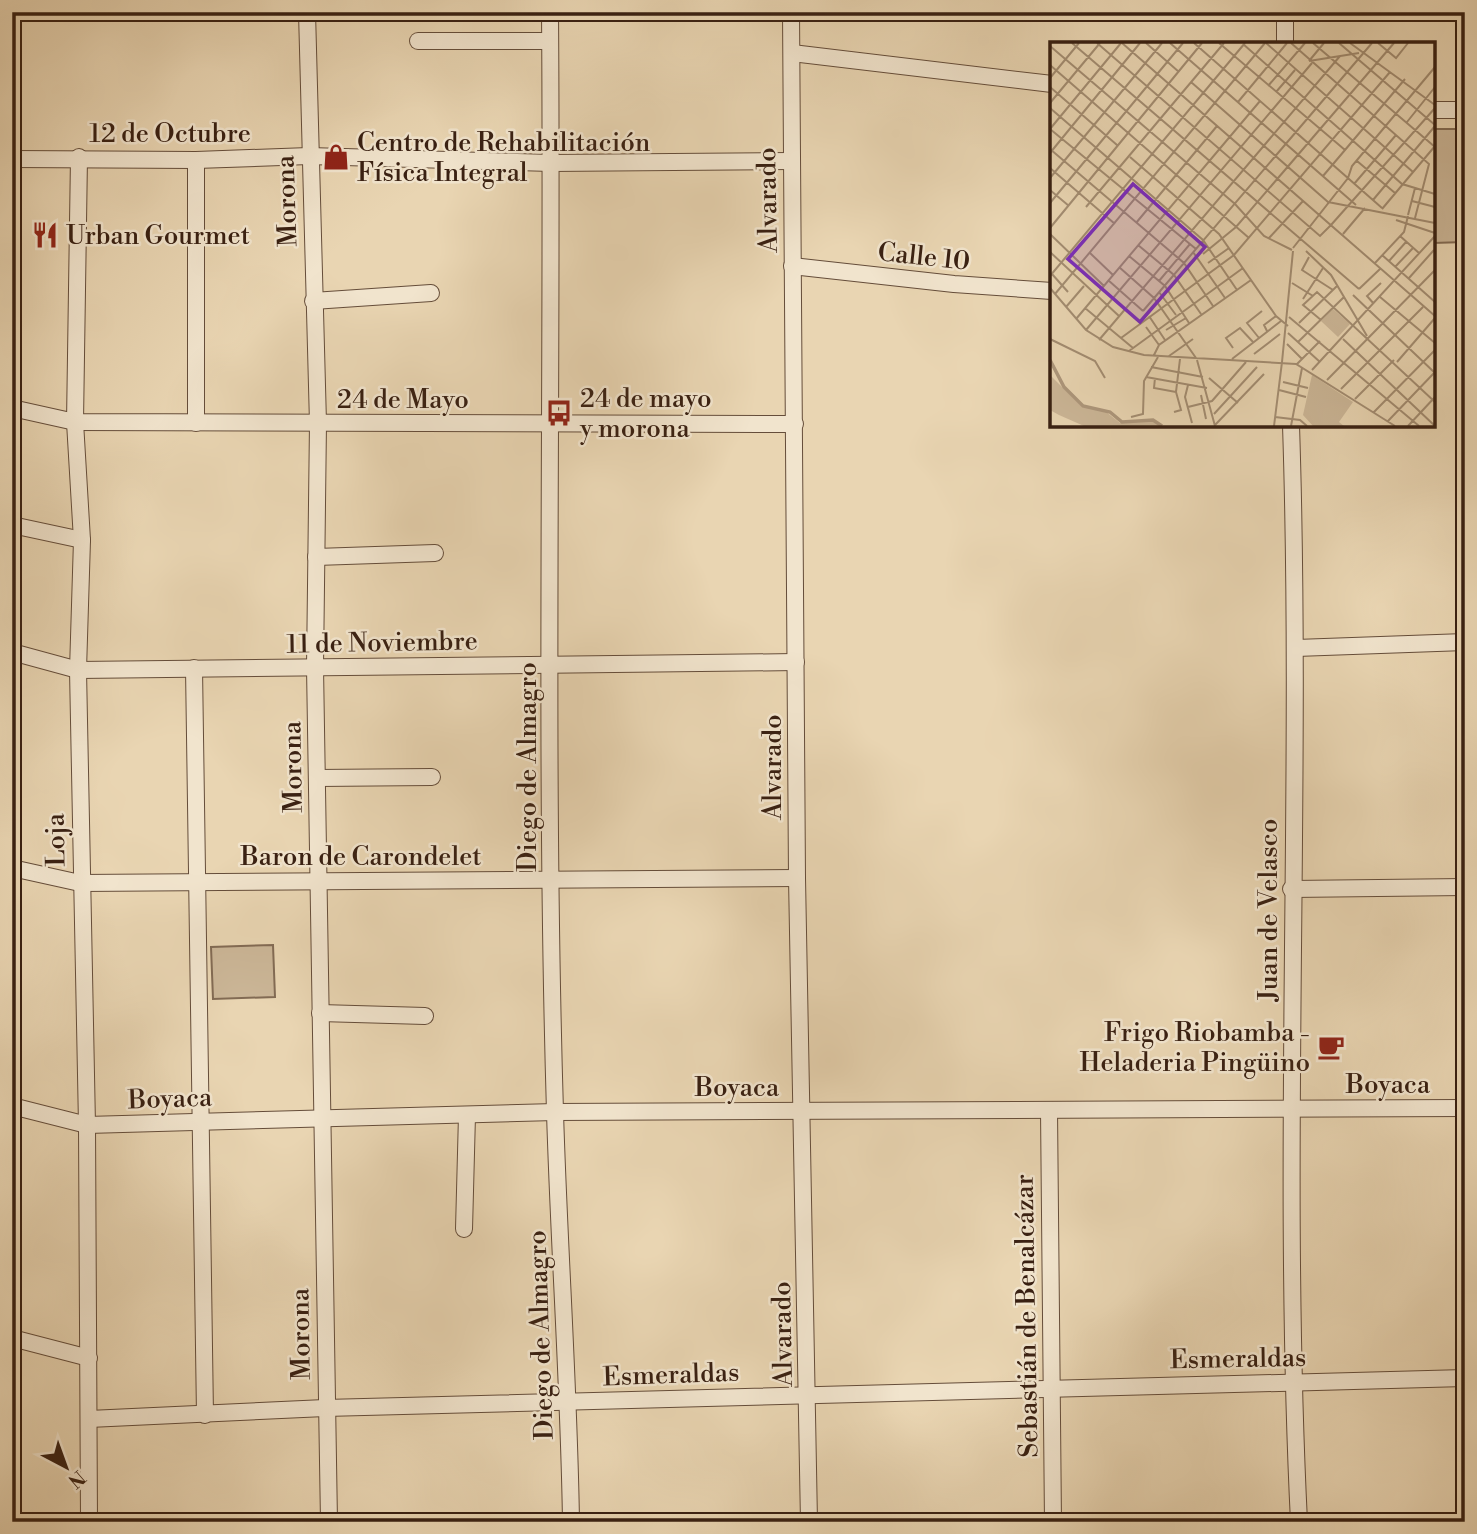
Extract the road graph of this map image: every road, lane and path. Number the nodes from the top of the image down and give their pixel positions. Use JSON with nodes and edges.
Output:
{"nodes":[{"id":1,"x":307,"y":12,"type":"edge"},
{"id":2,"x":550,"y":12,"type":"edge"},
{"id":3,"x":791,"y":12,"type":"edge"},
{"id":4,"x":1284,"y":12,"type":"edge"},
{"id":5,"x":418,"y":41,"type":"dead end"},
{"id":6,"x":550,"y":41,"type":"junction"},
{"id":7,"x":1284,"y":42,"type":"edge"},
{"id":8,"x":792,"y":53,"type":"junction"},
{"id":9,"x":1050,"y":83,"type":"edge"},
{"id":10,"x":1435,"y":110,"type":"edge"},
{"id":11,"x":1465,"y":110,"type":"edge"},
{"id":12,"x":309,"y":156,"type":"junction"},
{"id":13,"x":79,"y":157,"type":"junction"},
{"id":14,"x":12,"y":159,"type":"edge"},
{"id":15,"x":195,"y":160,"type":"junction"},
{"id":16,"x":790,"y":161,"type":"junction"},
{"id":17,"x":551,"y":163,"type":"junction"},
{"id":18,"x":792,"y":266,"type":"junction"},
{"id":19,"x":1050,"y":291,"type":"edge"},
{"id":20,"x":431,"y":293,"type":"dead end"},
{"id":21,"x":313,"y":301,"type":"junction"},
{"id":22,"x":12,"y":408,"type":"edge"},
{"id":23,"x":75,"y":422,"type":"junction"},
{"id":24,"x":196,"y":423,"type":"junction"},
{"id":25,"x":317,"y":424,"type":"junction"},
{"id":26,"x":549,"y":424,"type":"junction"},
{"id":27,"x":795,"y":424,"type":"junction"},
{"id":28,"x":1291,"y":427,"type":"edge"},
{"id":29,"x":12,"y":525,"type":"edge"},
{"id":30,"x":82,"y":540,"type":"junction"},
{"id":31,"x":435,"y":553,"type":"dead end"},
{"id":32,"x":316,"y":557,"type":"junction"},
{"id":33,"x":1465,"y":642,"type":"edge"},
{"id":34,"x":1296,"y":648,"type":"junction"},
{"id":35,"x":12,"y":652,"type":"edge"},
{"id":36,"x":796,"y":662,"type":"junction"},
{"id":37,"x":551,"y":665,"type":"junction"},
{"id":38,"x":315,"y":667,"type":"junction"},
{"id":39,"x":194,"y":668,"type":"junction"},
{"id":40,"x":78,"y":670,"type":"junction"},
{"id":41,"x":432,"y":777,"type":"dead end"},
{"id":42,"x":317,"y":778,"type":"junction"},
{"id":43,"x":12,"y":868,"type":"edge"},
{"id":44,"x":797,"y":878,"type":"junction"},
{"id":45,"x":553,"y":880,"type":"junction"},
{"id":46,"x":318,"y":881,"type":"junction"},
{"id":47,"x":197,"y":882,"type":"junction"},
{"id":48,"x":80,"y":883,"type":"junction"},
{"id":49,"x":1465,"y":887,"type":"edge"},
{"id":50,"x":1291,"y":890,"type":"junction"},
{"id":51,"x":320,"y":1013,"type":"junction"},
{"id":52,"x":425,"y":1016,"type":"dead end"},
{"id":53,"x":12,"y":1106,"type":"edge"},
{"id":54,"x":1465,"y":1108,"type":"edge"},
{"id":55,"x":1292,"y":1109,"type":"junction"},
{"id":56,"x":1049,"y":1110,"type":"junction"},
{"id":57,"x":803,"y":1111,"type":"junction"},
{"id":58,"x":555,"y":1112,"type":"junction"},
{"id":59,"x":467,"y":1115,"type":"junction"},
{"id":60,"x":321,"y":1119,"type":"junction"},
{"id":61,"x":201,"y":1122,"type":"junction"},
{"id":62,"x":87,"y":1125,"type":"junction"},
{"id":63,"x":464,"y":1229,"type":"dead end"},
{"id":64,"x":12,"y":1338,"type":"edge"},
{"id":65,"x":89,"y":1358,"type":"junction"},
{"id":66,"x":1465,"y":1378,"type":"edge"},
{"id":67,"x":1292,"y":1381,"type":"junction"},
{"id":68,"x":1052,"y":1387,"type":"junction"},
{"id":69,"x":808,"y":1395,"type":"junction"},
{"id":70,"x":569,"y":1402,"type":"junction"},
{"id":71,"x":325,"y":1409,"type":"junction"},
{"id":72,"x":205,"y":1415,"type":"junction"},
{"id":73,"x":89,"y":1419,"type":"junction"},
{"id":74,"x":89,"y":1522,"type":"edge"},
{"id":75,"x":329,"y":1522,"type":"edge"},
{"id":76,"x":571,"y":1522,"type":"edge"},
{"id":77,"x":809,"y":1522,"type":"edge"},
{"id":78,"x":1053,"y":1522,"type":"edge"},
{"id":79,"x":1299,"y":1522,"type":"edge"}],
"edges":[{"from":1,"to":12,"type":"street","name":"Morona"},
{"from":2,"to":6,"type":"street","name":"Diego de Almagro"},
{"from":3,"to":8,"type":"street","name":"Alvarado"},
{"from":4,"to":7,"type":"street"},
{"from":5,"to":6,"type":"street"},
{"from":6,"to":17,"type":"street","name":"Diego de Almagro"},
{"from":8,"to":9,"type":"street"},
{"from":8,"to":16,"type":"street","name":"Alvarado"},
{"from":10,"to":11,"type":"street"},
{"from":12,"to":15,"type":"street","name":"12 de Octubre"},
{"from":12,"to":17,"type":"street","name":"12 de Octubre"},
{"from":12,"to":21,"type":"street","name":"Morona"},
{"from":13,"to":14,"type":"street","name":"12 de Octubre"},
{"from":13,"to":15,"type":"street","name":"12 de Octubre"},
{"from":13,"to":23,"type":"street","name":"Loja"},
{"from":15,"to":24,"type":"street"},
{"from":16,"to":17,"type":"street","name":"12 de Octubre"},
{"from":16,"to":18,"type":"street","name":"Alvarado"},
{"from":17,"to":26,"type":"street","name":"Diego de Almagro"},
{"from":18,"to":19,"type":"street","name":"Calle 10"},
{"from":18,"to":27,"type":"street","name":"Alvarado"},
{"from":20,"to":21,"type":"street"},
{"from":21,"to":25,"type":"street","name":"Morona"},
{"from":22,"to":23,"type":"street","name":"24 de Mayo"},
{"from":23,"to":24,"type":"street","name":"24 de Mayo"},
{"from":23,"to":30,"type":"street","name":"Loja"},
{"from":24,"to":25,"type":"street","name":"24 de Mayo"},
{"from":25,"to":26,"type":"street","name":"24 de Mayo"},
{"from":25,"to":32,"type":"street","name":"Morona"},
{"from":26,"to":27,"type":"street","name":"24 de Mayo"},
{"from":26,"to":37,"type":"street","name":"Diego de Almagro"},
{"from":27,"to":36,"type":"street","name":"Alvarado"},
{"from":28,"to":34,"type":"street","name":"Juan de Velasco"},
{"from":29,"to":30,"type":"street"},
{"from":30,"to":40,"type":"street","name":"Loja"},
{"from":31,"to":32,"type":"street"},
{"from":32,"to":38,"type":"street","name":"Morona"},
{"from":33,"to":34,"type":"street"},
{"from":34,"to":50,"type":"street","name":"Juan de Velasco"},
{"from":35,"to":40,"type":"street","name":"11 de Noviembre"},
{"from":36,"to":37,"type":"street","name":"11 de Noviembre"},
{"from":36,"to":44,"type":"street","name":"Alvarado"},
{"from":37,"to":38,"type":"street","name":"11 de Noviembre"},
{"from":37,"to":45,"type":"street","name":"Diego de Almagro"},
{"from":38,"to":39,"type":"street","name":"11 de Noviembre"},
{"from":38,"to":42,"type":"street","name":"Morona"},
{"from":39,"to":40,"type":"street","name":"11 de Noviembre"},
{"from":39,"to":47,"type":"street"},
{"from":40,"to":48,"type":"street","name":"Loja"},
{"from":41,"to":42,"type":"street"},
{"from":42,"to":46,"type":"street","name":"Morona"},
{"from":43,"to":48,"type":"street","name":"Baron de Carondelet"},
{"from":44,"to":45,"type":"street","name":"Baron de Carondelet"},
{"from":44,"to":57,"type":"street","name":"Alvarado"},
{"from":45,"to":46,"type":"street","name":"Baron de Carondelet"},
{"from":45,"to":58,"type":"street","name":"Diego de Almagro"},
{"from":46,"to":47,"type":"street","name":"Baron de Carondelet"},
{"from":46,"to":51,"type":"street","name":"Morona"},
{"from":47,"to":48,"type":"street","name":"Baron de Carondelet"},
{"from":47,"to":61,"type":"street"},
{"from":48,"to":62,"type":"street","name":"Loja"},
{"from":49,"to":50,"type":"street"},
{"from":50,"to":55,"type":"street","name":"Juan de Velasco"},
{"from":51,"to":52,"type":"street"},
{"from":51,"to":60,"type":"street","name":"Morona"},
{"from":53,"to":62,"type":"street","name":"Boyaca"},
{"from":54,"to":55,"type":"street","name":"Boyaca"},
{"from":55,"to":56,"type":"street","name":"Boyaca"},
{"from":55,"to":67,"type":"street","name":"Juan de Velasco"},
{"from":56,"to":57,"type":"street","name":"Boyaca"},
{"from":56,"to":68,"type":"street","name":"Sebastián de Benalcázar"},
{"from":57,"to":58,"type":"street","name":"Boyaca"},
{"from":57,"to":69,"type":"street","name":"Alvarado"},
{"from":58,"to":59,"type":"street","name":"Boyaca"},
{"from":58,"to":70,"type":"street","name":"Diego de Almagro"},
{"from":59,"to":60,"type":"street","name":"Boyaca"},
{"from":59,"to":63,"type":"street"},
{"from":60,"to":61,"type":"street","name":"Boyaca"},
{"from":60,"to":71,"type":"street","name":"Morona"},
{"from":61,"to":62,"type":"street","name":"Boyaca"},
{"from":61,"to":72,"type":"street"},
{"from":62,"to":65,"type":"street","name":"Loja"},
{"from":64,"to":65,"type":"street"},
{"from":65,"to":73,"type":"street","name":"Loja"},
{"from":66,"to":67,"type":"street","name":"Esmeraldas"},
{"from":67,"to":68,"type":"street","name":"Esmeraldas"},
{"from":67,"to":79,"type":"street","name":"Juan de Velasco"},
{"from":68,"to":69,"type":"street","name":"Esmeraldas"},
{"from":68,"to":78,"type":"street","name":"Sebastián de Benalcázar"},
{"from":69,"to":70,"type":"street","name":"Esmeraldas"},
{"from":69,"to":77,"type":"street","name":"Alvarado"},
{"from":70,"to":71,"type":"street","name":"Esmeraldas"},
{"from":70,"to":76,"type":"street","name":"Diego de Almagro"},
{"from":71,"to":72,"type":"street","name":"Esmeraldas"},
{"from":71,"to":75,"type":"street","name":"Morona"},
{"from":72,"to":73,"type":"street","name":"Esmeraldas"},
{"from":73,"to":74,"type":"street","name":"Loja"}]}
